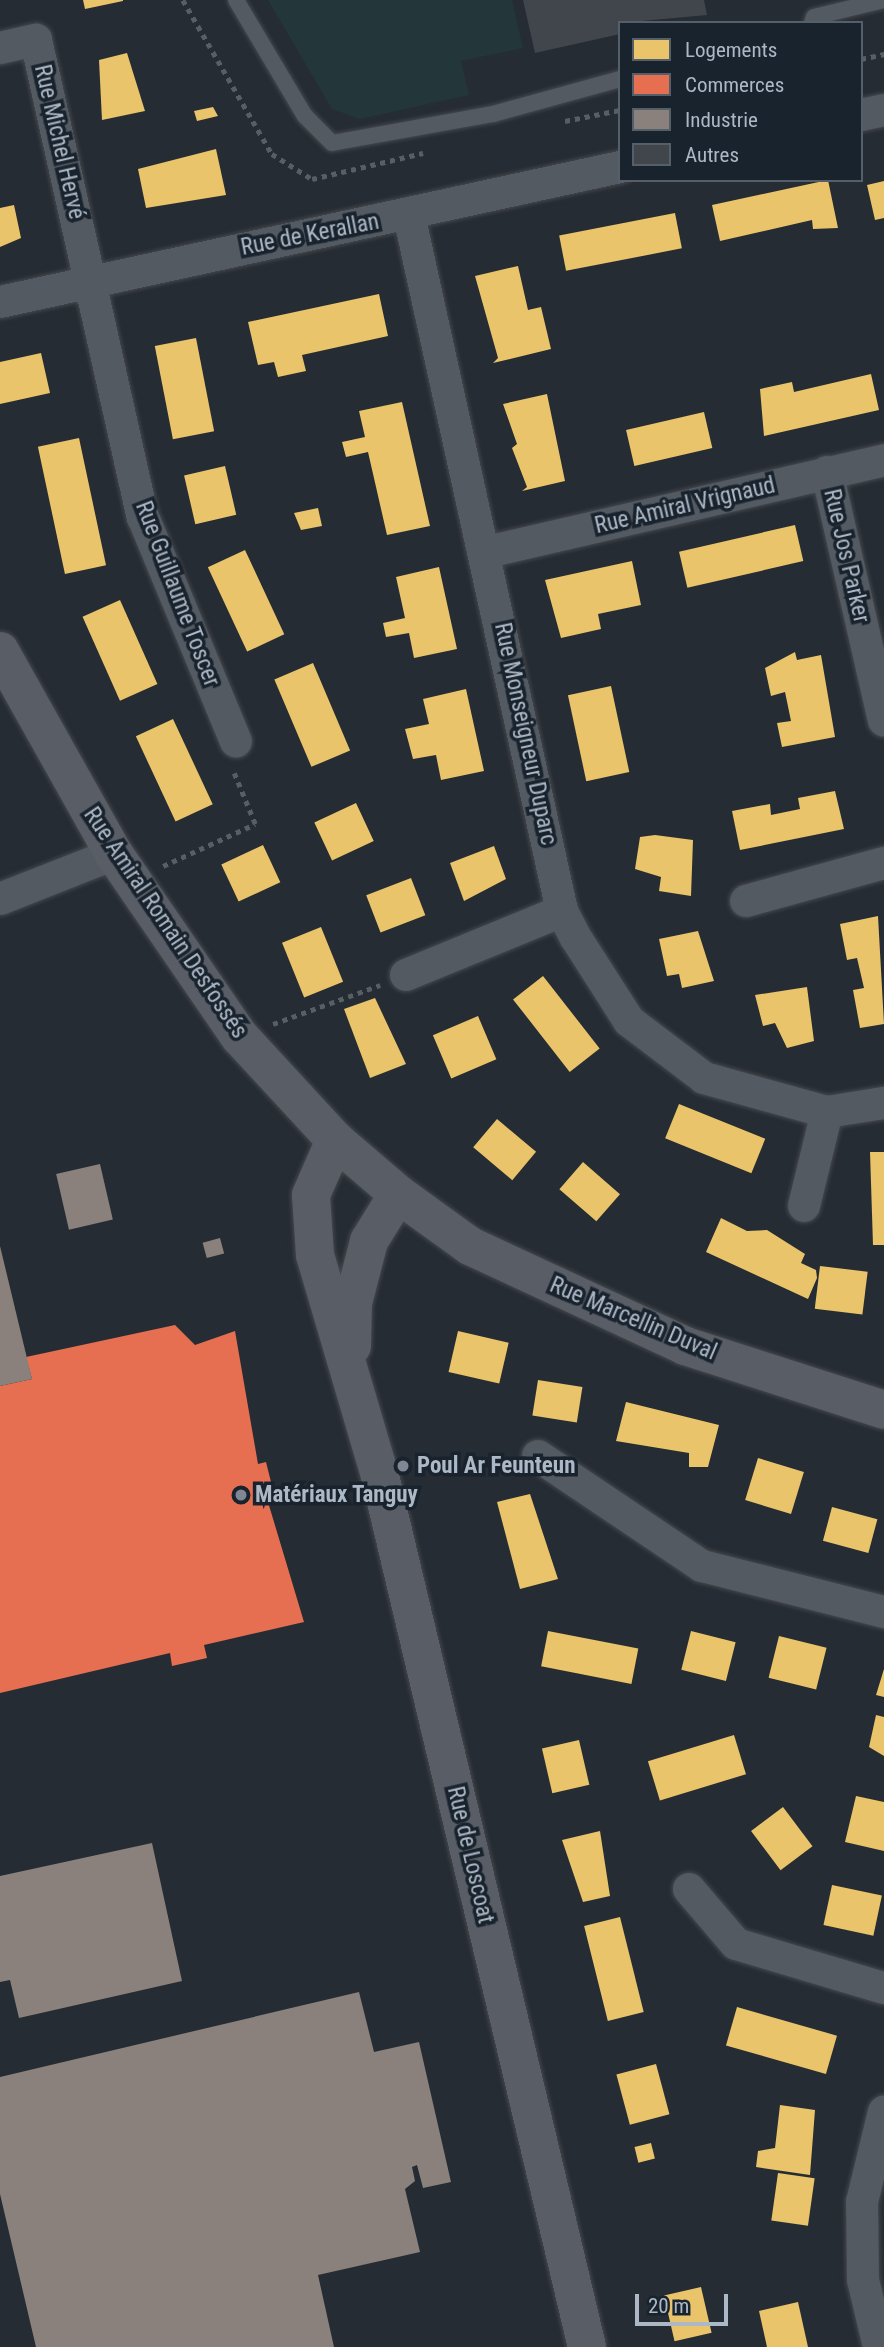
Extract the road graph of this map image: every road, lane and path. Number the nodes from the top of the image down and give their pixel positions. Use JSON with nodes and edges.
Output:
{"nodes":[{"id":1,"x":236,"y":0,"type":"edge"},
{"id":2,"x":884,"y":0,"type":"edge"},
{"id":3,"x":813,"y":21,"type":"edge"},
{"id":4,"x":0,"y":48,"type":"edge"},
{"id":5,"x":884,"y":54,"type":"edge"},
{"id":6,"x":863,"y":59,"type":"edge"},
{"id":7,"x":618,"y":80,"type":"edge"},
{"id":8,"x":884,"y":110,"type":"edge"},
{"id":9,"x":863,"y":115,"type":"edge"},
{"id":10,"x":618,"y":167,"type":"edge"},
{"id":11,"x":409,"y":215,"type":"junction"},
{"id":12,"x":90,"y":280,"type":"junction"},
{"id":13,"x":0,"y":302,"type":"edge"},
{"id":14,"x":884,"y":460,"type":"edge"},
{"id":15,"x":827,"y":472,"type":"junction"},
{"id":16,"x":487,"y":552,"type":"junction"},
{"id":17,"x":0,"y":651,"type":"edge"},
{"id":18,"x":884,"y":721,"type":"edge"},
{"id":19,"x":236,"y":742,"type":"joint"},
{"id":20,"x":884,"y":863,"type":"edge"},
{"id":21,"x":122,"y":867,"type":"junction"},
{"id":22,"x":0,"y":899,"type":"edge"},
{"id":23,"x":746,"y":901,"type":"dead end"},
{"id":24,"x":562,"y":911,"type":"junction"},
{"id":25,"x":407,"y":975,"type":"joint"},
{"id":26,"x":240,"y":1037,"type":"junction"},
{"id":27,"x":884,"y":1103,"type":"edge"},
{"id":28,"x":827,"y":1112,"type":"junction"},
{"id":29,"x":335,"y":1140,"type":"junction"},
{"id":30,"x":398,"y":1194,"type":"junction"},
{"id":31,"x":804,"y":1206,"type":"dead end"},
{"id":32,"x":351,"y":1363,"type":"junction"},
{"id":33,"x":884,"y":1410,"type":"edge"},
{"id":34,"x":538,"y":1456,"type":"dead end"},
{"id":35,"x":884,"y":1612,"type":"edge"},
{"id":36,"x":689,"y":1889,"type":"dead end"},
{"id":37,"x":884,"y":1988,"type":"edge"},
{"id":38,"x":884,"y":2112,"type":"edge"},
{"id":39,"x":873,"y":2195,"type":"edge"},
{"id":40,"x":587,"y":2347,"type":"edge"},
{"id":41,"x":879,"y":2347,"type":"edge"}],
"edges":[{"from":1,"to":7,"type":"lane"},
{"from":2,"to":3,"type":"lane"},
{"from":4,"to":12,"type":"street","name":"Rue Michel Hervé"},
{"from":5,"to":6,"type":"path"},
{"from":8,"to":9,"type":"street"},
{"from":10,"to":11,"type":"street","name":"Rue de Kerallan"},
{"from":11,"to":12,"type":"street","name":"Rue de Kerallan"},
{"from":11,"to":16,"type":"street","name":"Rue Monseigneur Duparc"},
{"from":12,"to":13,"type":"street","name":"Rue de Kerallan"},
{"from":12,"to":19,"type":"street","name":"Rue Guillaume Toscer"},
{"from":14,"to":15,"type":"street","name":"Rue Amiral Vrignaud"},
{"from":15,"to":16,"type":"street","name":"Rue Amiral Vrignaud"},
{"from":15,"to":18,"type":"street","name":"Rue Jos Parker"},
{"from":16,"to":24,"type":"street","name":"Rue Monseigneur Duparc"},
{"from":17,"to":21,"type":"main road","name":"Rue Amiral Romain Desfossés"},
{"from":19,"to":21,"type":"path"},
{"from":20,"to":23,"type":"street"},
{"from":21,"to":22,"type":"street"},
{"from":21,"to":26,"type":"main road","name":"Rue Amiral Romain Desfossés"},
{"from":24,"to":25,"type":"street"},
{"from":24,"to":28,"type":"street","name":"Rue Monseigneur Duparc"},
{"from":25,"to":26,"type":"path"},
{"from":26,"to":29,"type":"main road","name":"Rue Amiral Romain Desfossés"},
{"from":27,"to":28,"type":"street","name":"Rue Monseigneur Duparc"},
{"from":28,"to":31,"type":"street"},
{"from":29,"to":30,"type":"main road","name":"Rue Amiral Romain Desfossés"},
{"from":29,"to":32,"type":"main road","name":"Rue de Loscoat"},
{"from":30,"to":32,"type":"main road","name":"Rue de Loscoat"},
{"from":30,"to":33,"type":"main road","name":"Rue Marcellin Duval"},
{"from":32,"to":40,"type":"main road","name":"Rue de Loscoat"},
{"from":34,"to":35,"type":"street"},
{"from":36,"to":37,"type":"street"},
{"from":38,"to":39,"type":"street"},
{"from":39,"to":41,"type":"street"}]}
